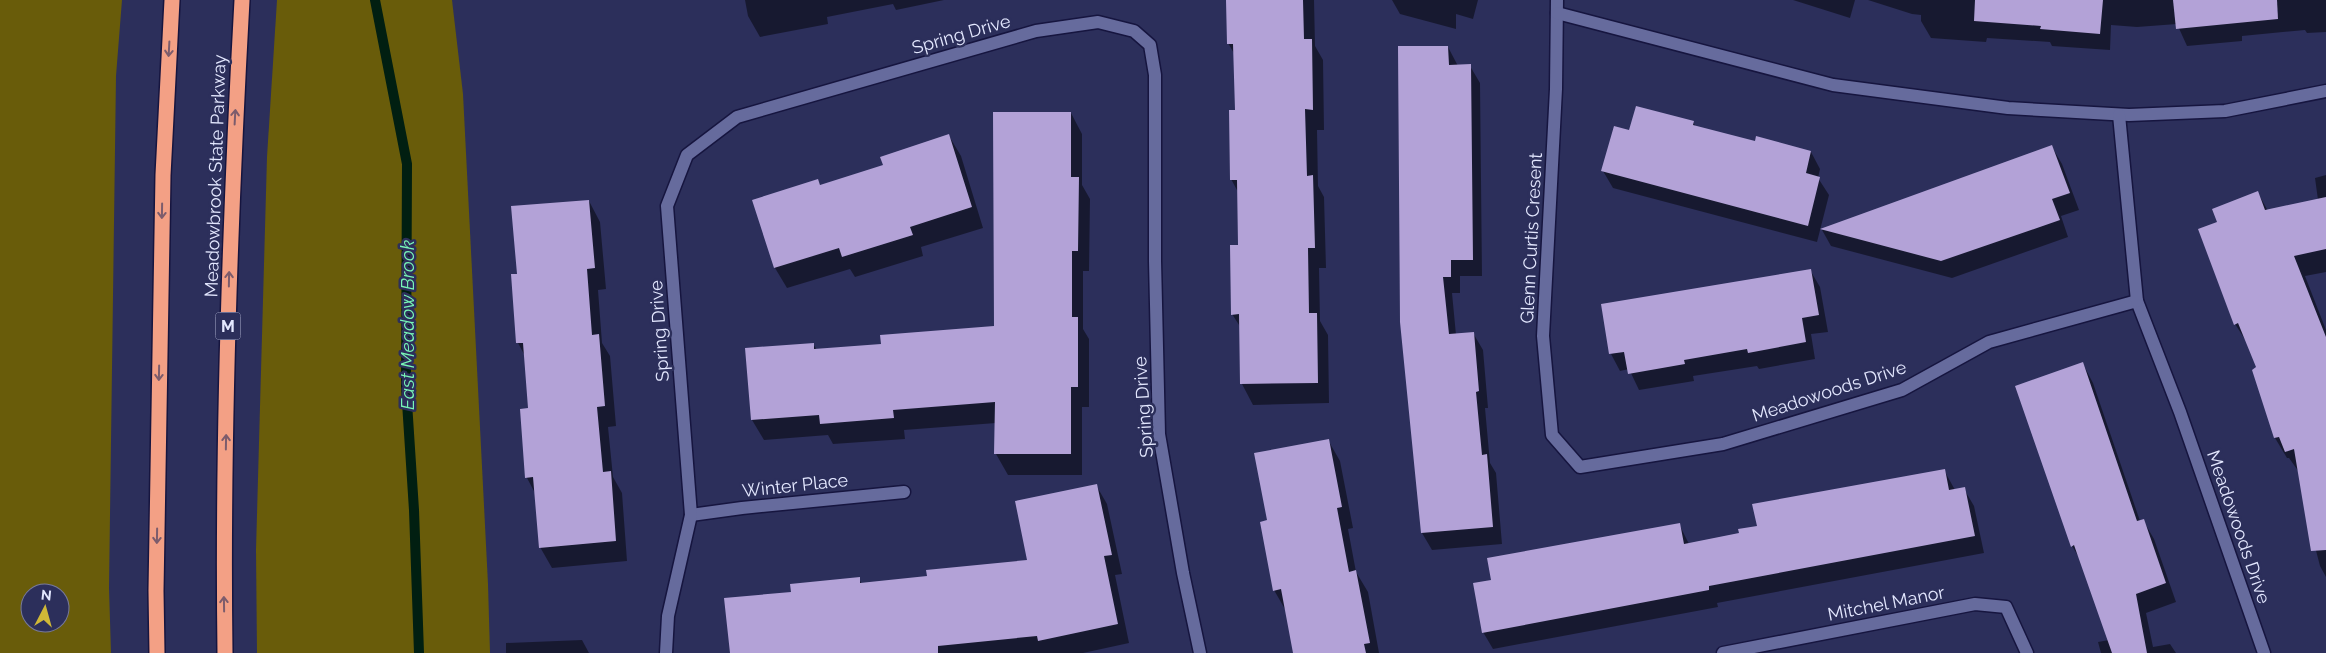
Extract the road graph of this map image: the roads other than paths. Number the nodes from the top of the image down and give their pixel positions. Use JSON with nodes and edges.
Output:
{"nodes":[{"id":1,"x":172,"y":0,"type":"edge"},
{"id":2,"x":242,"y":0,"type":"edge"},
{"id":3,"x":1557,"y":0,"type":"edge"},
{"id":4,"x":1557,"y":13,"type":"junction"},
{"id":5,"x":2326,"y":91,"type":"edge"},
{"id":6,"x":2119,"y":115,"type":"junction"},
{"id":7,"x":2137,"y":301,"type":"junction"},
{"id":8,"x":1580,"y":467,"type":"joint"},
{"id":9,"x":904,"y":492,"type":"dead end"},
{"id":10,"x":691,"y":515,"type":"junction"},
{"id":11,"x":157,"y":653,"type":"edge"},
{"id":12,"x":225,"y":653,"type":"edge"},
{"id":13,"x":666,"y":653,"type":"edge"},
{"id":14,"x":1200,"y":653,"type":"edge"},
{"id":15,"x":1723,"y":653,"type":"edge"},
{"id":16,"x":2027,"y":653,"type":"edge"},
{"id":17,"x":2264,"y":653,"type":"edge"}],
"edges":[{"from":1,"to":11,"type":"highway","one_way":true},
{"from":12,"to":2,"type":"highway","name":"Meadowbrook State Parkway","number":"M","one_way":true},
{"from":3,"to":4,"type":"street","name":"Glenn Curtis Cresent"},
{"from":4,"to":6,"type":"street"},
{"from":4,"to":8,"type":"street","name":"Glenn Curtis Cresent"},
{"from":5,"to":6,"type":"street"},
{"from":6,"to":7,"type":"street","name":"Meadowoods Drive"},
{"from":7,"to":8,"type":"street","name":"Meadowoods Drive"},
{"from":7,"to":17,"type":"street","name":"Meadowoods Drive"},
{"from":9,"to":10,"type":"street","name":"Winter Place"},
{"from":10,"to":13,"type":"street","name":"Spring Drive"},
{"from":10,"to":14,"type":"street","name":"Spring Drive"},
{"from":15,"to":16,"type":"street","name":"Mitchel Manor"}]}
